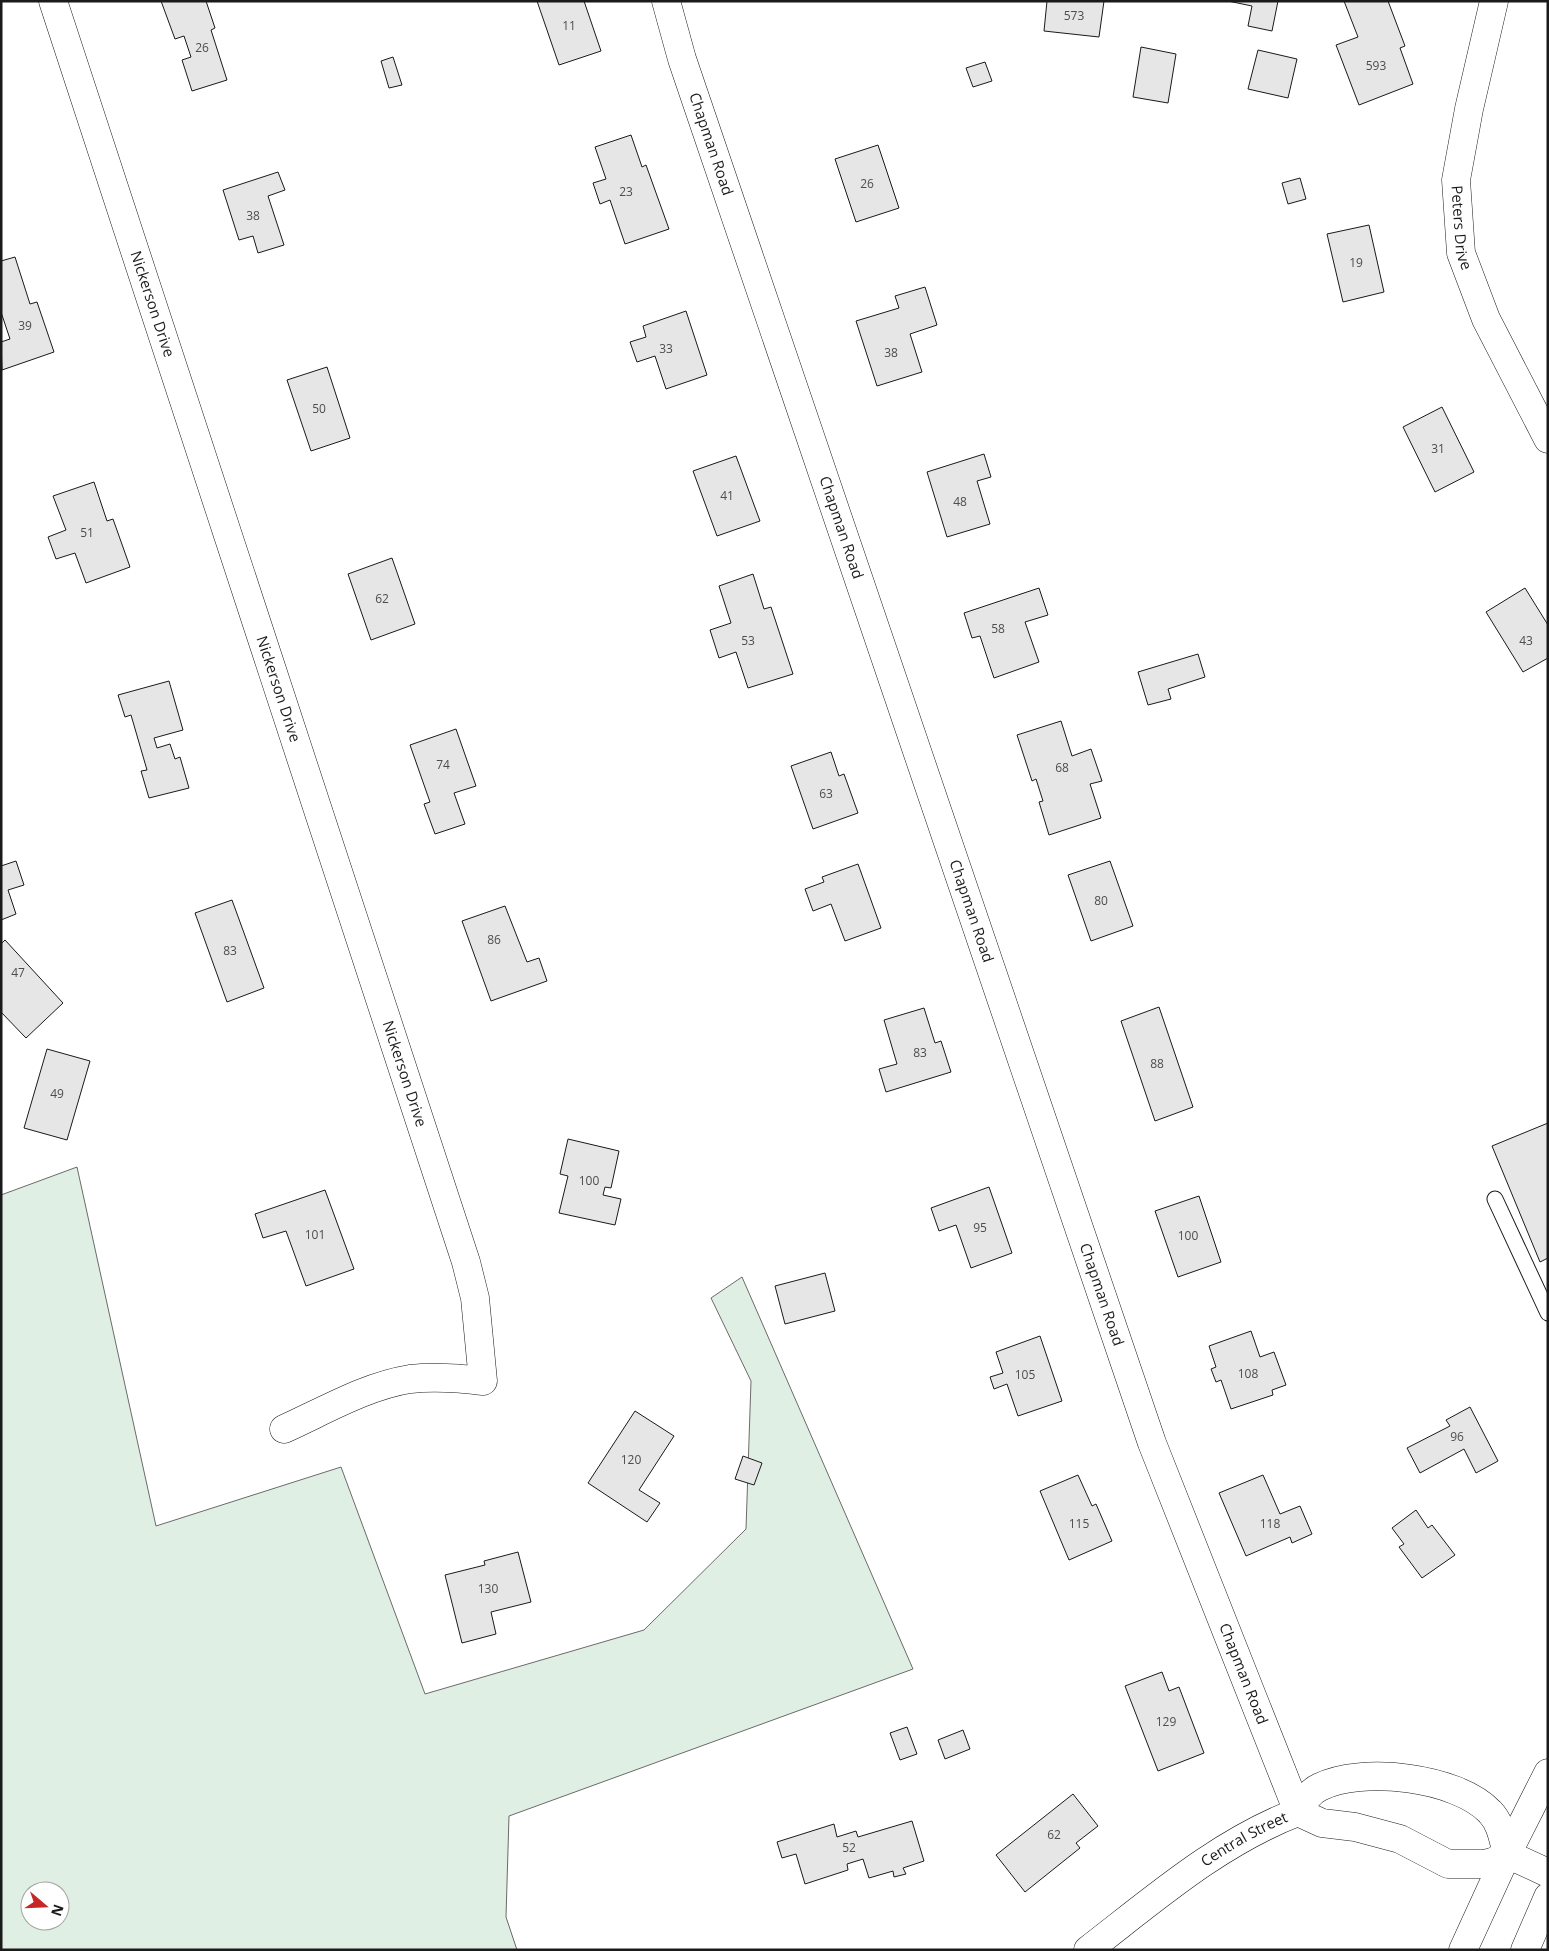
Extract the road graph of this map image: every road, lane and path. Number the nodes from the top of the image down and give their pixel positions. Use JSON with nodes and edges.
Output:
{"nodes":[{"id":1,"x":53,"y":1,"type":"edge"},
{"id":2,"x":666,"y":1,"type":"edge"},
{"id":3,"x":1494,"y":1,"type":"edge"},
{"id":4,"x":1548,"y":438,"type":"edge"},
{"id":5,"x":1494,"y":1199,"type":"dead end"},
{"id":6,"x":1548,"y":1313,"type":"edge"},
{"id":7,"x":284,"y":1429,"type":"dead end"},
{"id":8,"x":1548,"y":1773,"type":"edge"},
{"id":9,"x":1298,"y":1812,"type":"junction"},
{"id":10,"x":1507,"y":1854,"type":"junction"},
{"id":11,"x":1548,"y":1873,"type":"edge"},
{"id":12,"x":1548,"y":1897,"type":"edge"},
{"id":13,"x":1536,"y":1938,"type":"edge"},
{"id":14,"x":1088,"y":1950,"type":"edge"},
{"id":15,"x":1463,"y":1950,"type":"edge"}],
"edges":[{"from":1,"to":7,"type":"street","name":"Nickerson Drive"},
{"from":2,"to":9,"type":"street","name":"Chapman Road"},
{"from":3,"to":4,"type":"street","name":"Peters Drive"},
{"from":5,"to":6,"type":"lane"},
{"from":8,"to":10,"type":"street"},
{"from":9,"to":10,"type":"street","name":"Central Street"},
{"from":9,"to":10,"type":"street"},
{"from":9,"to":14,"type":"street","name":"Central Street"},
{"from":10,"to":11,"type":"street"},
{"from":10,"to":15,"type":"street"},
{"from":12,"to":13,"type":"street"}]}
